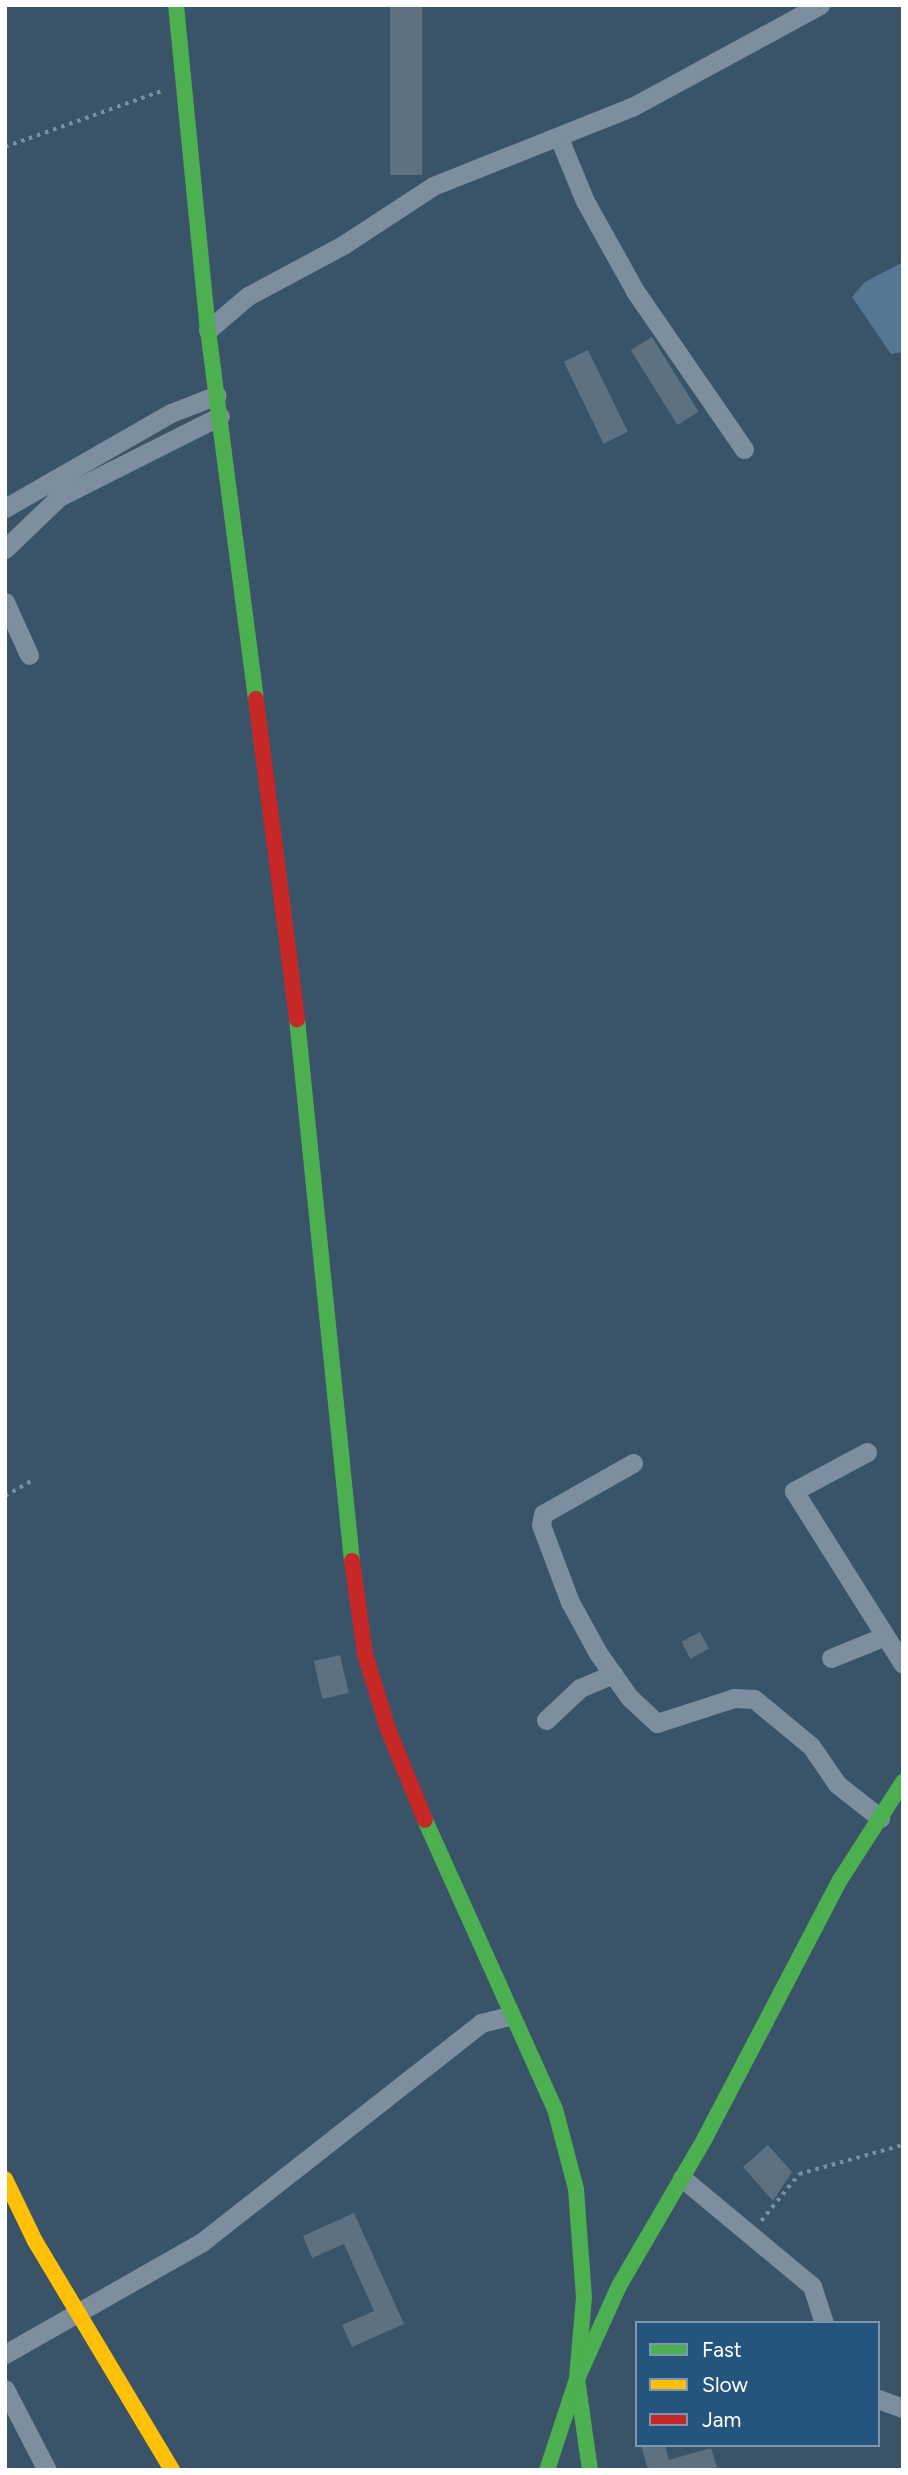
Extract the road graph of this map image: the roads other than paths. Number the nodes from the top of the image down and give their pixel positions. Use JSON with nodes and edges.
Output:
{"nodes":[{"id":1,"x":176,"y":5,"type":"edge"},
{"id":2,"x":820,"y":5,"type":"edge"},
{"id":3,"x":559,"y":138,"type":"junction"},
{"id":4,"x":208,"y":330,"type":"junction"},
{"id":5,"x":217,"y":395,"type":"junction"},
{"id":6,"x":220,"y":416,"type":"junction"},
{"id":7,"x":744,"y":449,"type":"dead end"},
{"id":8,"x":5,"y":508,"type":"edge"},
{"id":9,"x":5,"y":549,"type":"edge"},
{"id":10,"x":5,"y":603,"type":"edge"},
{"id":11,"x":29,"y":655,"type":"dead end"},
{"id":12,"x":867,"y":1452,"type":"dead end"},
{"id":13,"x":632,"y":1463,"type":"dead end"},
{"id":14,"x":885,"y":1636,"type":"junction"},
{"id":15,"x":831,"y":1658,"type":"dead end"},
{"id":16,"x":903,"y":1664,"type":"edge"},
{"id":17,"x":613,"y":1674,"type":"junction"},
{"id":18,"x":546,"y":1720,"type":"dead end"},
{"id":19,"x":903,"y":1782,"type":"edge"},
{"id":20,"x":880,"y":1818,"type":"junction"},
{"id":21,"x":510,"y":2016,"type":"junction"},
{"id":22,"x":682,"y":2178,"type":"junction"},
{"id":23,"x":5,"y":2179,"type":"edge"},
{"id":24,"x":80,"y":2312,"type":"junction"},
{"id":25,"x":823,"y":2321,"type":"edge"},
{"id":26,"x":5,"y":2354,"type":"edge"},
{"id":27,"x":577,"y":2379,"type":"junction"},
{"id":28,"x":5,"y":2389,"type":"edge"},
{"id":29,"x":880,"y":2400,"type":"edge"},
{"id":30,"x":903,"y":2408,"type":"edge"},
{"id":31,"x":47,"y":2470,"type":"edge"},
{"id":32,"x":172,"y":2470,"type":"edge"},
{"id":33,"x":547,"y":2470,"type":"edge"},
{"id":34,"x":590,"y":2470,"type":"edge"}],
"edges":[{"from":1,"to":4,"type":"main road"},
{"from":2,"to":3,"type":"street"},
{"from":3,"to":4,"type":"street"},
{"from":3,"to":7,"type":"street"},
{"from":4,"to":5,"type":"main road"},
{"from":5,"to":6,"type":"main road"},
{"from":5,"to":8,"type":"street"},
{"from":6,"to":9,"type":"street"},
{"from":6,"to":21,"type":"main road"},
{"from":10,"to":11,"type":"street"},
{"from":12,"to":14,"type":"street"},
{"from":13,"to":17,"type":"street"},
{"from":14,"to":15,"type":"street"},
{"from":14,"to":16,"type":"street"},
{"from":17,"to":18,"type":"street"},
{"from":17,"to":20,"type":"street"},
{"from":19,"to":20,"type":"main road"},
{"from":20,"to":22,"type":"main road"},
{"from":21,"to":24,"type":"street"},
{"from":21,"to":27,"type":"main road"},
{"from":22,"to":25,"type":"street"},
{"from":22,"to":27,"type":"main road"},
{"from":23,"to":24,"type":"main road"},
{"from":24,"to":26,"type":"street"},
{"from":24,"to":32,"type":"main road"},
{"from":27,"to":33,"type":"main road"},
{"from":27,"to":34,"type":"main road"},
{"from":28,"to":31,"type":"street"},
{"from":29,"to":30,"type":"street"}]}
